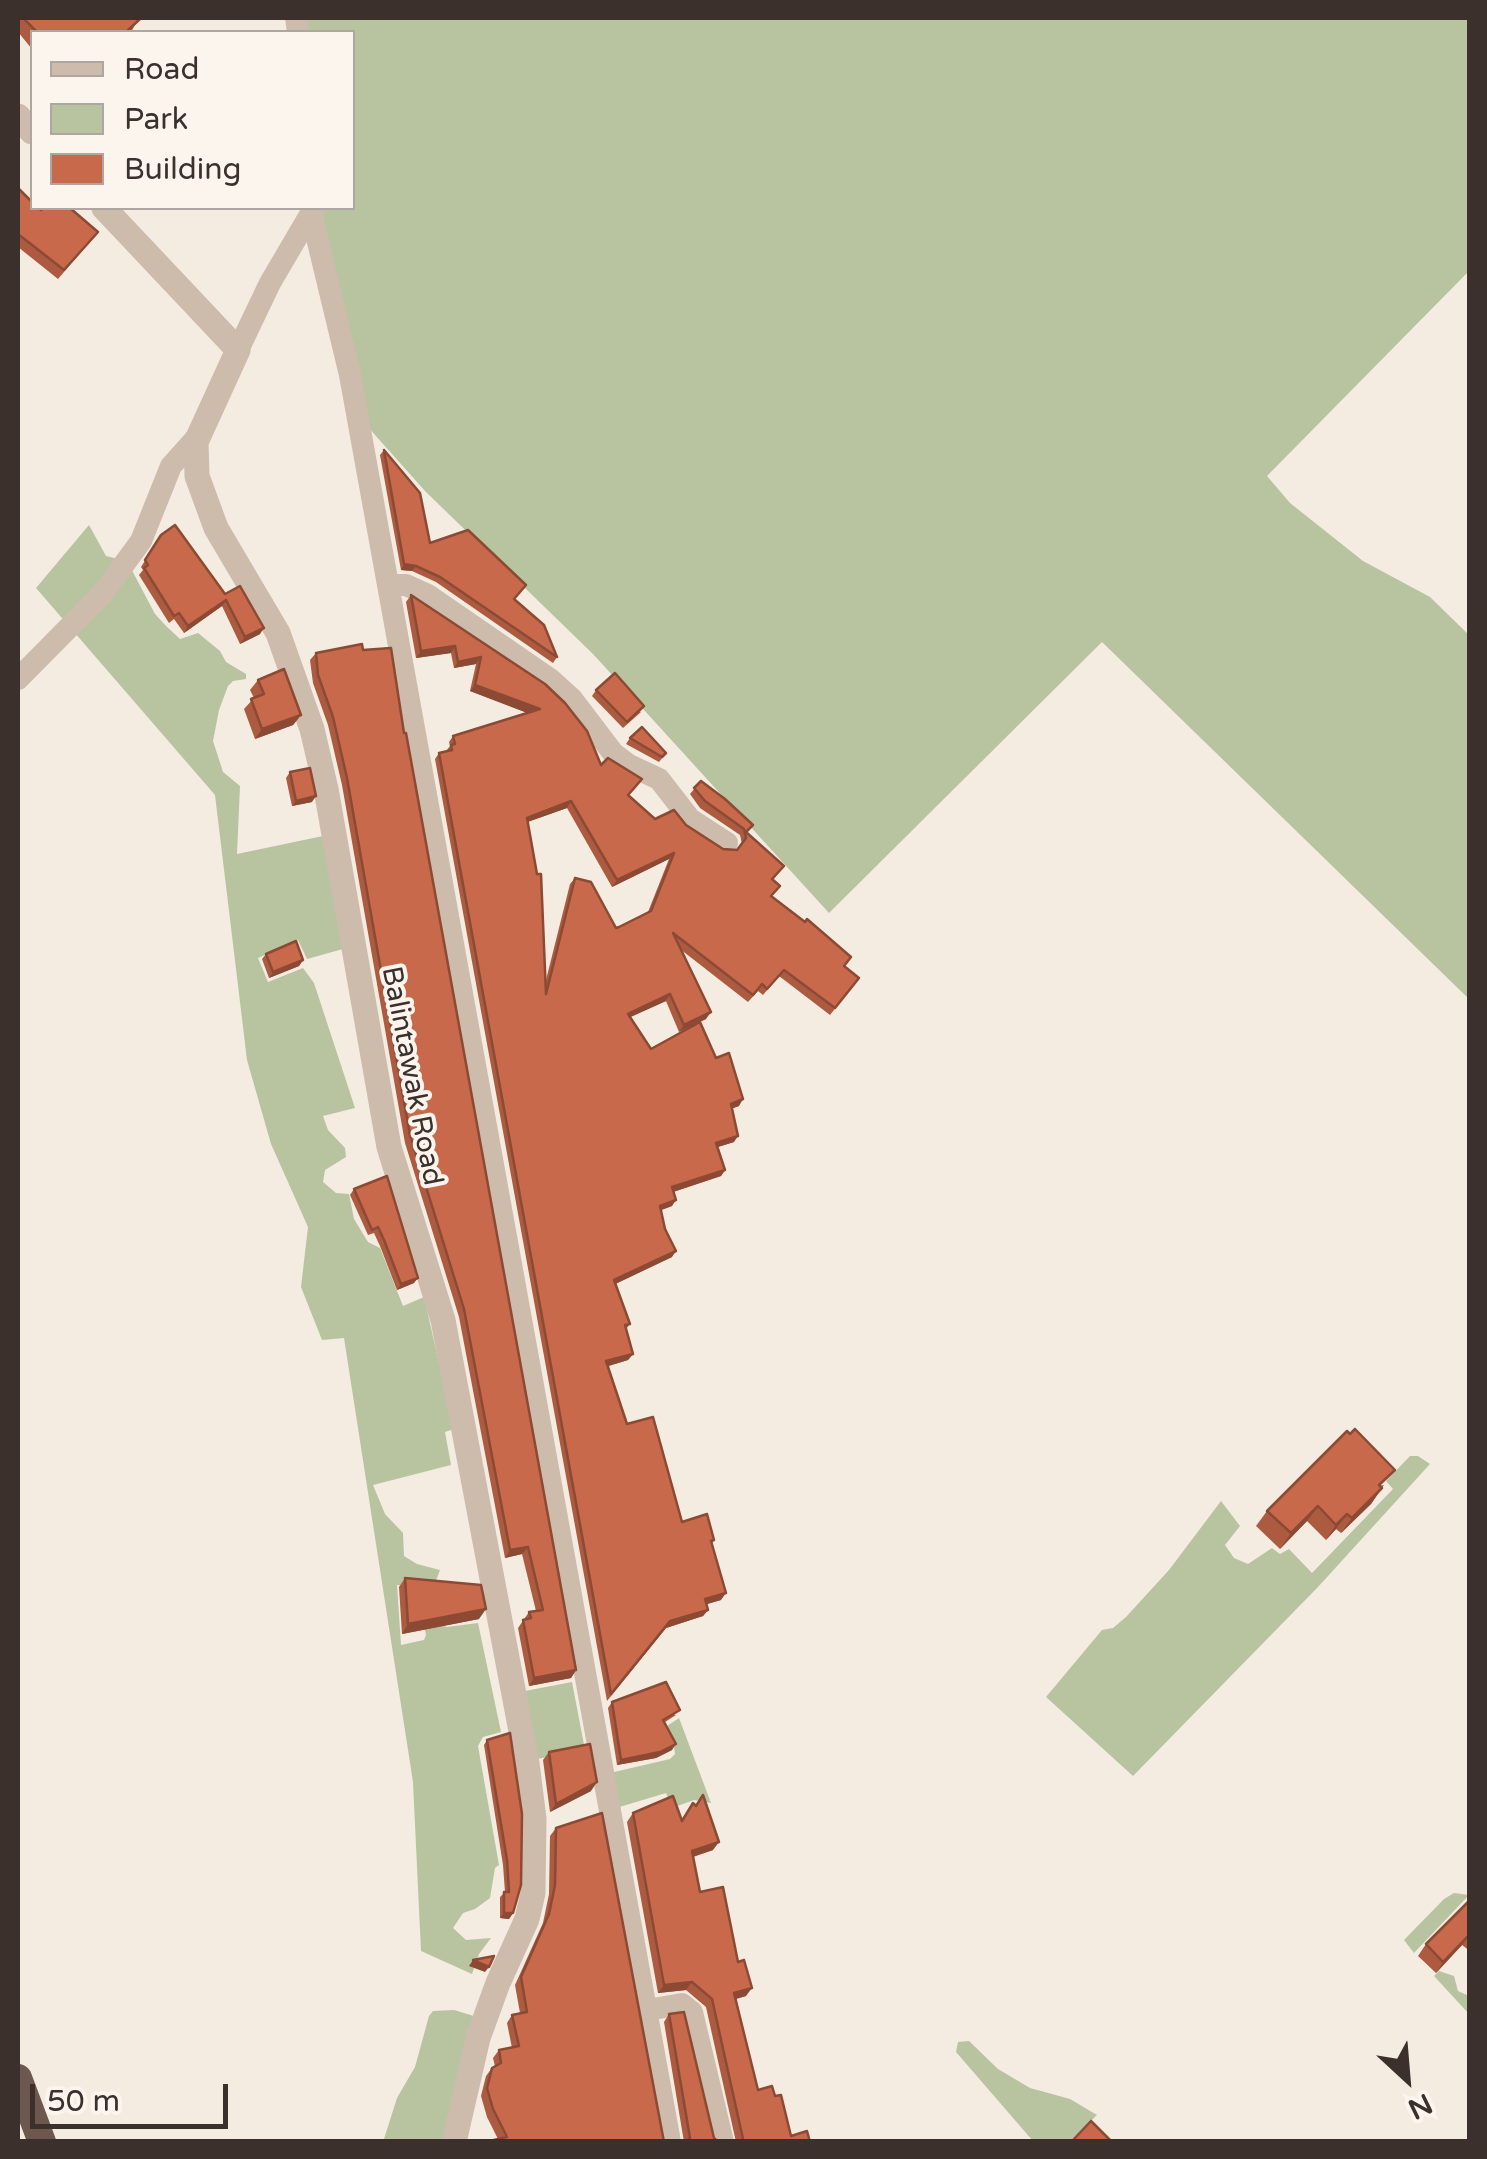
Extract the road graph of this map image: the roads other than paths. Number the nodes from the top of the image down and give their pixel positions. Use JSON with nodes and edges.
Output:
{"nodes":[{"id":1,"x":106,"y":210,"type":"edge"},
{"id":2,"x":312,"y":210,"type":"edge"},
{"id":3,"x":238,"y":350,"type":"junction"},
{"id":4,"x":198,"y":436,"type":"junction"},
{"id":5,"x":388,"y":585,"type":"junction"},
{"id":6,"x":18,"y":679,"type":"edge"},
{"id":7,"x":727,"y":843,"type":"dead end"},
{"id":8,"x":646,"y":2010,"type":"junction"},
{"id":9,"x":18,"y":2078,"type":"edge"},
{"id":10,"x":39,"y":2141,"type":"edge"},
{"id":11,"x":454,"y":2142,"type":"edge"},
{"id":12,"x":670,"y":2142,"type":"edge"},
{"id":13,"x":722,"y":2142,"type":"edge"}],
"edges":[{"from":1,"to":3,"type":"street"},
{"from":2,"to":3,"type":"street"},
{"from":2,"to":5,"type":"street"},
{"from":3,"to":4,"type":"street","name":"Balintawak Road"},
{"from":4,"to":6,"type":"street"},
{"from":4,"to":11,"type":"street","name":"Balintawak Road"},
{"from":5,"to":7,"type":"street"},
{"from":5,"to":8,"type":"street"},
{"from":8,"to":12,"type":"street"},
{"from":8,"to":13,"type":"street"},
{"from":9,"to":10,"type":"highway"}]}
